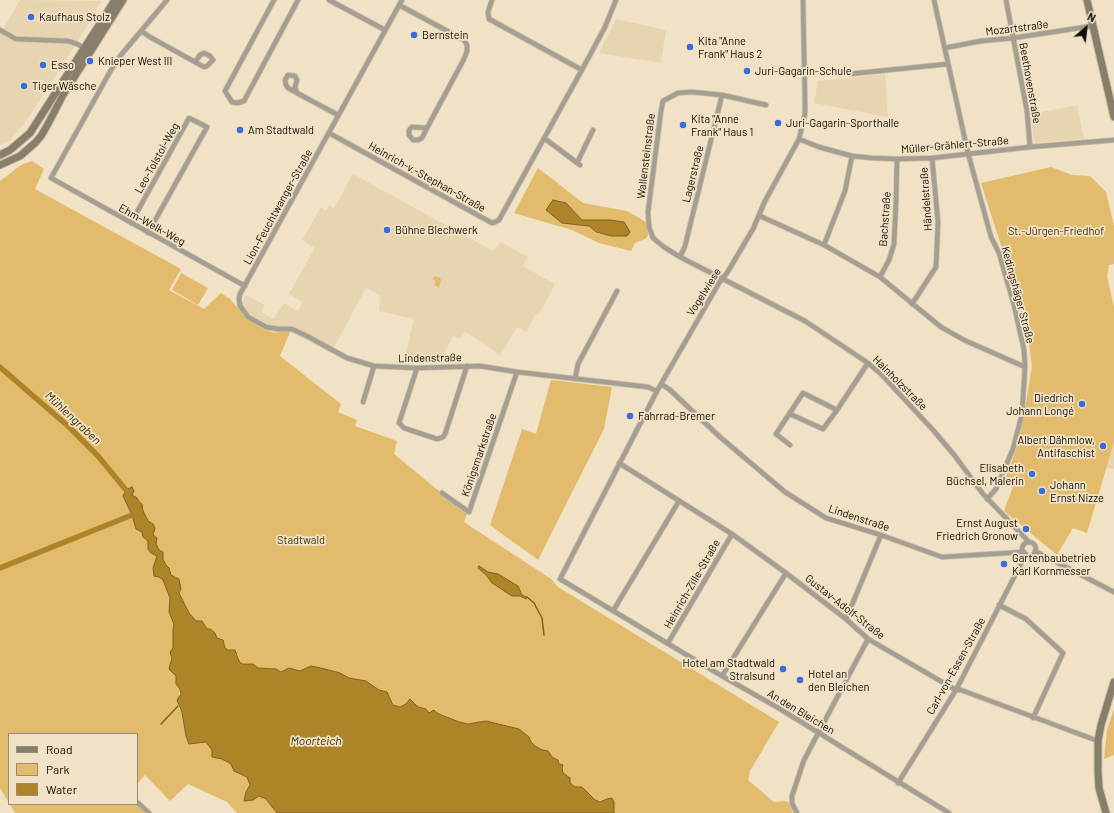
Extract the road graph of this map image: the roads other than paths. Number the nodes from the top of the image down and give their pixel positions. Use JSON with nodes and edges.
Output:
{"nodes":[{"id":1,"x":115,"y":0,"type":"edge"},
{"id":2,"x":123,"y":0,"type":"edge"},
{"id":3,"x":167,"y":0,"type":"edge"},
{"id":4,"x":274,"y":0,"type":"edge"},
{"id":5,"x":298,"y":0,"type":"edge"},
{"id":6,"x":329,"y":0,"type":"edge"},
{"id":7,"x":492,"y":0,"type":"edge"},
{"id":8,"x":616,"y":0,"type":"edge"},
{"id":9,"x":803,"y":0,"type":"edge"},
{"id":10,"x":934,"y":0,"type":"edge"},
{"id":11,"x":1006,"y":0,"type":"edge"},
{"id":12,"x":1087,"y":0,"type":"edge"},
{"id":13,"x":401,"y":2,"type":"edge"},
{"id":14,"x":1092,"y":26,"type":"junction"},
{"id":15,"x":0,"y":30,"type":"edge"},
{"id":16,"x":385,"y":30,"type":"junction"},
{"id":17,"x":141,"y":31,"type":"junction"},
{"id":18,"x":1013,"y":38,"type":"junction"},
{"id":19,"x":945,"y":48,"type":"junction"},
{"id":20,"x":87,"y":50,"type":"junction"},
{"id":21,"x":195,"y":62,"type":"dead end"},
{"id":22,"x":948,"y":64,"type":"junction"},
{"id":23,"x":582,"y":70,"type":"junction"},
{"id":24,"x":849,"y":74,"type":"dead end"},
{"id":25,"x":297,"y":93,"type":"dead end"},
{"id":26,"x":722,"y":95,"type":"junction"},
{"id":27,"x":766,"y":105,"type":"dead end"},
{"id":28,"x":338,"y":115,"type":"junction"},
{"id":29,"x":1114,"y":117,"type":"edge"},
{"id":30,"x":427,"y":128,"type":"dead end"},
{"id":31,"x":593,"y":130,"type":"dead end"},
{"id":32,"x":30,"y":133,"type":"junction"},
{"id":33,"x":329,"y":133,"type":"junction"},
{"id":34,"x":544,"y":138,"type":"junction"},
{"id":35,"x":799,"y":139,"type":"junction"},
{"id":36,"x":1114,"y":140,"type":"edge"},
{"id":37,"x":1030,"y":147,"type":"junction"},
{"id":38,"x":968,"y":153,"type":"junction"},
{"id":39,"x":0,"y":155,"type":"edge"},
{"id":40,"x":852,"y":156,"type":"junction"},
{"id":41,"x":932,"y":158,"type":"junction"},
{"id":42,"x":0,"y":159,"type":"edge"},
{"id":43,"x":897,"y":159,"type":"junction"},
{"id":44,"x":0,"y":165,"type":"edge"},
{"id":45,"x":760,"y":216,"type":"junction"},
{"id":46,"x":131,"y":223,"type":"junction"},
{"id":47,"x":148,"y":233,"type":"junction"},
{"id":48,"x":824,"y":245,"type":"junction"},
{"id":49,"x":680,"y":256,"type":"junction"},
{"id":50,"x":880,"y":277,"type":"junction"},
{"id":51,"x":722,"y":278,"type":"junction"},
{"id":52,"x":244,"y":286,"type":"junction"},
{"id":53,"x":617,"y":291,"type":"dead end"},
{"id":54,"x":912,"y":304,"type":"junction"},
{"id":55,"x":868,"y":363,"type":"junction"},
{"id":56,"x":374,"y":366,"type":"junction"},
{"id":57,"x":467,"y":366,"type":"junction"},
{"id":58,"x":1025,"y":366,"type":"junction"},
{"id":59,"x":417,"y":368,"type":"junction"},
{"id":60,"x":517,"y":372,"type":"junction"},
{"id":61,"x":575,"y":379,"type":"junction"},
{"id":62,"x":661,"y":384,"type":"junction"},
{"id":63,"x":657,"y":391,"type":"junction"},
{"id":64,"x":363,"y":402,"type":"dead end"},
{"id":65,"x":837,"y":410,"type":"junction"},
{"id":66,"x":790,"y":414,"type":"junction"},
{"id":67,"x":790,"y":445,"type":"dead end"},
{"id":68,"x":619,"y":463,"type":"junction"},
{"id":69,"x":442,"y":493,"type":"dead end"},
{"id":70,"x":987,"y":499,"type":"junction"},
{"id":71,"x":679,"y":501,"type":"junction"},
{"id":72,"x":732,"y":534,"type":"junction"},
{"id":73,"x":881,"y":535,"type":"junction"},
{"id":74,"x":1029,"y":542,"type":"junction"},
{"id":75,"x":1035,"y":551,"type":"junction"},
{"id":76,"x":1024,"y":553,"type":"junction"},
{"id":77,"x":786,"y":573,"type":"junction"},
{"id":78,"x":560,"y":579,"type":"joint"},
{"id":79,"x":1114,"y":592,"type":"edge"},
{"id":80,"x":999,"y":605,"type":"junction"},
{"id":81,"x":613,"y":611,"type":"junction"},
{"id":82,"x":846,"y":619,"type":"junction"},
{"id":83,"x":868,"y":639,"type":"junction"},
{"id":84,"x":668,"y":643,"type":"junction"},
{"id":85,"x":722,"y":676,"type":"junction"},
{"id":86,"x":1114,"y":682,"type":"edge"},
{"id":87,"x":956,"y":690,"type":"junction"},
{"id":88,"x":1033,"y":718,"type":"junction"},
{"id":89,"x":818,"y":733,"type":"junction"},
{"id":90,"x":1098,"y":741,"type":"junction"},
{"id":91,"x":898,"y":783,"type":"junction"},
{"id":92,"x":138,"y":803,"type":"edge"},
{"id":93,"x":149,"y":813,"type":"edge"},
{"id":94,"x":797,"y":813,"type":"edge"},
{"id":95,"x":949,"y":813,"type":"edge"},
{"id":96,"x":1106,"y":813,"type":"edge"}],
"edges":[{"from":1,"to":20,"type":"main road"},
{"from":2,"to":20,"type":"main road"},
{"from":3,"to":17,"type":"street"},
{"from":4,"to":5,"type":"street"},
{"from":6,"to":16,"type":"street"},
{"from":7,"to":23,"type":"street"},
{"from":8,"to":23,"type":"street","name":"Heinrich-v.-Stephan-Straße"},
{"from":9,"to":35,"type":"street","name":"Vogelwiese"},
{"from":10,"to":19,"type":"street","name":"Kedingshäger Straße"},
{"from":11,"to":18,"type":"street","name":"Beethovenstraße"},
{"from":12,"to":14,"type":"main road"},
{"from":13,"to":16,"type":"street","name":"Lion-Feuchtwanger-Straße"},
{"from":13,"to":30,"type":"street"},
{"from":14,"to":18,"type":"street","name":"Mozartstraße"},
{"from":14,"to":29,"type":"main road"},
{"from":15,"to":20,"type":"street"},
{"from":16,"to":28,"type":"street","name":"Lion-Feuchtwanger-Straße"},
{"from":17,"to":21,"type":"street"},
{"from":17,"to":46,"type":"street","name":"Ehm-Welk-Weg"},
{"from":18,"to":19,"type":"street","name":"Mozartstraße"},
{"from":18,"to":37,"type":"street","name":"Beethovenstraße"},
{"from":19,"to":22,"type":"street","name":"Kedingshäger Straße"},
{"from":20,"to":32,"type":"main road"},
{"from":20,"to":44,"type":"main road"},
{"from":22,"to":24,"type":"street"},
{"from":22,"to":38,"type":"street","name":"Kedingshäger Straße"},
{"from":23,"to":34,"type":"street","name":"Heinrich-v.-Stephan-Straße"},
{"from":25,"to":28,"type":"street"},
{"from":26,"to":27,"type":"street","name":"Wallensteinstraße"},
{"from":26,"to":49,"type":"street","name":"Lagerstraße"},
{"from":26,"to":49,"type":"street","name":"Wallensteinstraße"},
{"from":28,"to":33,"type":"street","name":"Lion-Feuchtwanger-Straße"},
{"from":31,"to":34,"type":"street"},
{"from":32,"to":39,"type":"main road"},
{"from":32,"to":42,"type":"main road"},
{"from":33,"to":34,"type":"street","name":"Heinrich-v.-Stephan-Straße"},
{"from":33,"to":52,"type":"street","name":"Lion-Feuchtwanger-Straße"},
{"from":35,"to":40,"type":"street","name":"Müller-Grählert-Straße"},
{"from":35,"to":45,"type":"street","name":"Vogelwiese"},
{"from":36,"to":37,"type":"street","name":"Müller-Grählert-Straße"},
{"from":37,"to":38,"type":"street","name":"Müller-Grählert-Straße"},
{"from":38,"to":41,"type":"street","name":"Müller-Grählert-Straße"},
{"from":38,"to":58,"type":"street","name":"Kedingshäger Straße"},
{"from":40,"to":43,"type":"street","name":"Müller-Grählert-Straße"},
{"from":40,"to":48,"type":"street"},
{"from":41,"to":43,"type":"street","name":"Müller-Grählert-Straße"},
{"from":41,"to":54,"type":"street","name":"Händelstraße"},
{"from":43,"to":50,"type":"street","name":"Bachstraße"},
{"from":45,"to":48,"type":"street"},
{"from":45,"to":51,"type":"street","name":"Vogelwiese"},
{"from":46,"to":47,"type":"street","name":"Ehm-Welk-Weg"},
{"from":46,"to":47,"type":"street","name":"Leo-Tolstoi-Weg"},
{"from":47,"to":52,"type":"street","name":"Ehm-Welk-Weg"},
{"from":48,"to":50,"type":"street"},
{"from":49,"to":51,"type":"street","name":"Hainholzstraße"},
{"from":50,"to":54,"type":"street"},
{"from":51,"to":55,"type":"street","name":"Hainholzstraße"},
{"from":51,"to":62,"type":"street","name":"Vogelwiese"},
{"from":52,"to":56,"type":"street","name":"Lindenstraße"},
{"from":53,"to":61,"type":"street"},
{"from":54,"to":58,"type":"street"},
{"from":55,"to":65,"type":"street"},
{"from":55,"to":70,"type":"street","name":"Hainholzstraße"},
{"from":56,"to":59,"type":"street","name":"Lindenstraße"},
{"from":56,"to":64,"type":"street"},
{"from":57,"to":59,"type":"street","name":"Lindenstraße"},
{"from":57,"to":59,"type":"street"},
{"from":57,"to":60,"type":"street","name":"Lindenstraße"},
{"from":58,"to":70,"type":"street","name":"Kedingshäger Straße"},
{"from":60,"to":61,"type":"street","name":"Lindenstraße"},
{"from":60,"to":69,"type":"street","name":"Königsmarkstraße"},
{"from":61,"to":63,"type":"street","name":"Lindenstraße"},
{"from":62,"to":63,"type":"street","name":"Vogelwiese"},
{"from":62,"to":73,"type":"street","name":"Lindenstraße"},
{"from":63,"to":68,"type":"street","name":"Vogelwiese"},
{"from":65,"to":66,"type":"street"},
{"from":65,"to":66,"type":"street"},
{"from":66,"to":67,"type":"street"},
{"from":68,"to":71,"type":"street","name":"Gustav-Adolf-Straße"},
{"from":68,"to":78,"type":"street","name":"Vogelwiese"},
{"from":70,"to":74,"type":"street","name":"Hainholzstraße"},
{"from":71,"to":72,"type":"street","name":"Gustav-Adolf-Straße"},
{"from":71,"to":81,"type":"street"},
{"from":72,"to":77,"type":"street","name":"Gustav-Adolf-Straße"},
{"from":72,"to":84,"type":"street","name":"Heinrich-Zille-Straße"},
{"from":73,"to":76,"type":"street","name":"Lindenstraße"},
{"from":73,"to":82,"type":"street"},
{"from":74,"to":75,"type":"street"},
{"from":74,"to":76,"type":"street"},
{"from":75,"to":76,"type":"street"},
{"from":75,"to":79,"type":"street"},
{"from":76,"to":80,"type":"street","name":"Carl-von-Essen-Straße"},
{"from":77,"to":82,"type":"street","name":"Gustav-Adolf-Straße"},
{"from":77,"to":85,"type":"street"},
{"from":78,"to":81,"type":"street","name":"An den Bleichen"},
{"from":80,"to":87,"type":"street","name":"Carl-von-Essen-Straße"},
{"from":80,"to":88,"type":"street"},
{"from":81,"to":84,"type":"street","name":"An den Bleichen"},
{"from":82,"to":83,"type":"street","name":"Gustav-Adolf-Straße"},
{"from":83,"to":87,"type":"street","name":"Gustav-Adolf-Straße"},
{"from":83,"to":89,"type":"street"},
{"from":84,"to":85,"type":"street","name":"An den Bleichen"},
{"from":85,"to":89,"type":"street","name":"An den Bleichen"},
{"from":86,"to":90,"type":"main road"},
{"from":87,"to":88,"type":"street","name":"Gustav-Adolf-Straße"},
{"from":87,"to":91,"type":"street","name":"Carl-von-Essen-Straße"},
{"from":88,"to":90,"type":"street","name":"Gustav-Adolf-Straße"},
{"from":89,"to":91,"type":"street","name":"An den Bleichen"},
{"from":89,"to":94,"type":"street"},
{"from":90,"to":96,"type":"main road"},
{"from":91,"to":95,"type":"street","name":"An den Bleichen"},
{"from":92,"to":93,"type":"street"}]}
